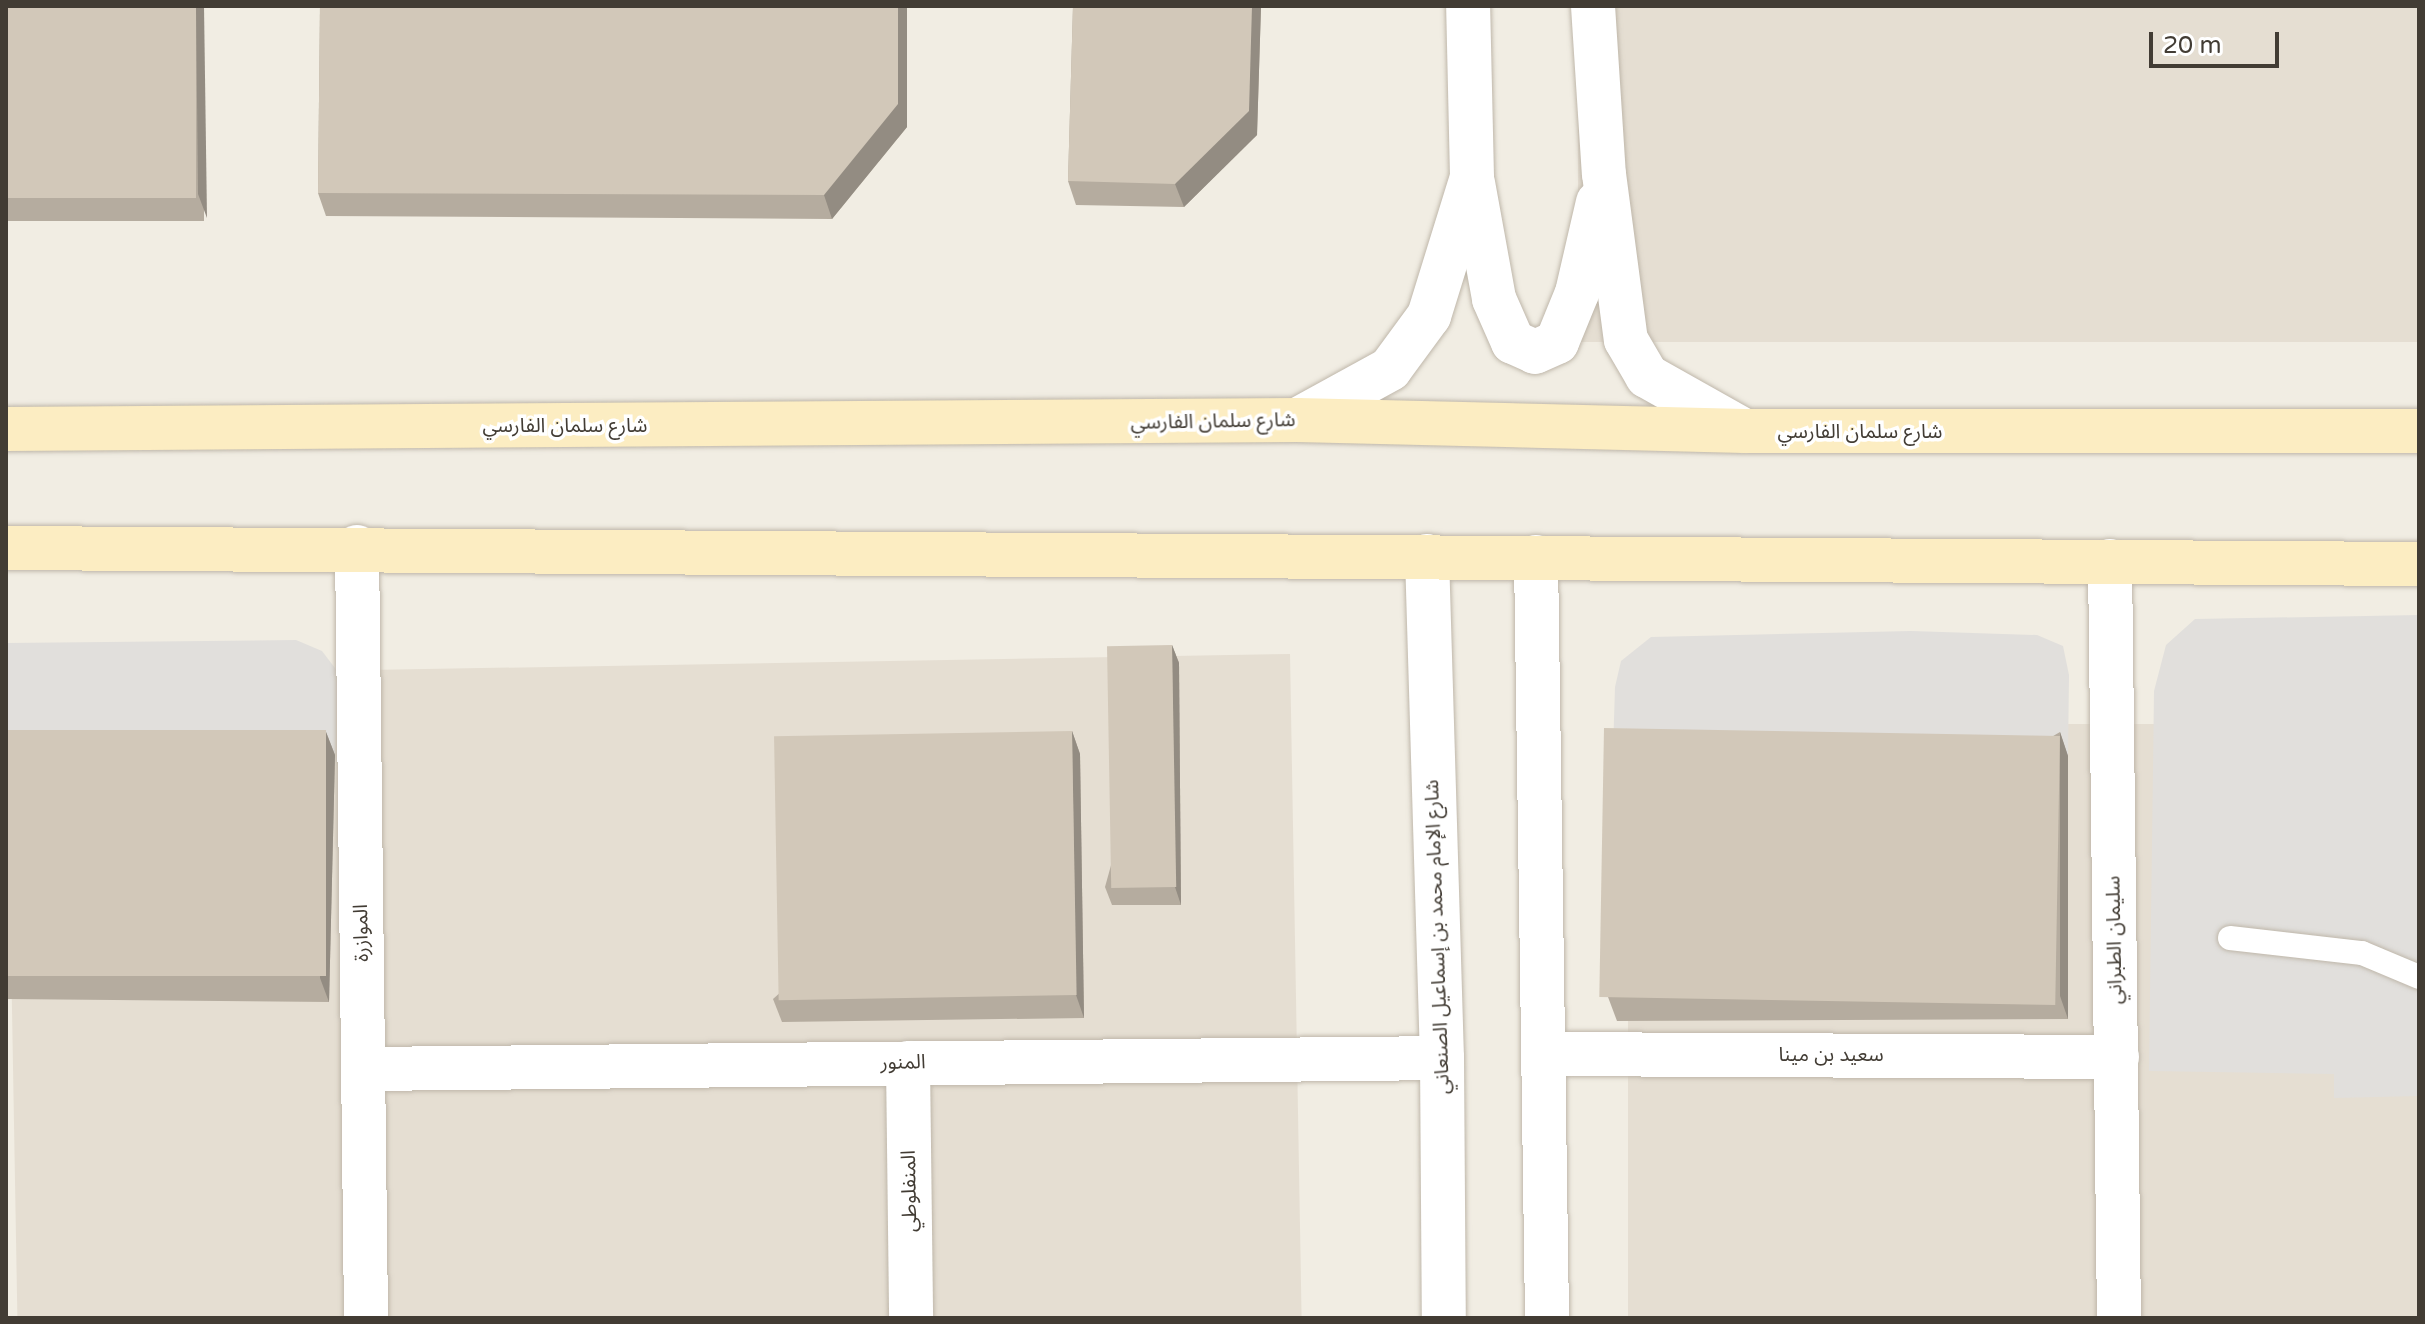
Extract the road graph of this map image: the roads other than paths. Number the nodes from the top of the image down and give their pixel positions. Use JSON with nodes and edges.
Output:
{"nodes":[{"id":1,"x":1468,"y":6,"type":"edge"},
{"id":2,"x":1593,"y":6,"type":"edge"},
{"id":3,"x":1604,"y":174,"type":"junction"},
{"id":4,"x":1472,"y":177,"type":"junction"},
{"id":5,"x":1297,"y":420,"type":"junction"},
{"id":6,"x":6,"y":429,"type":"edge"},
{"id":7,"x":1745,"y":431,"type":"junction"},
{"id":8,"x":2419,"y":431,"type":"edge"},
{"id":9,"x":357,"y":547,"type":"junction"},
{"id":10,"x":6,"y":548,"type":"edge"},
{"id":11,"x":1427,"y":556,"type":"junction"},
{"id":12,"x":1536,"y":557,"type":"junction"},
{"id":13,"x":2110,"y":561,"type":"junction"},
{"id":14,"x":2419,"y":564,"type":"edge"},
{"id":15,"x":2230,"y":938,"type":"dead end"},
{"id":16,"x":2419,"y":977,"type":"edge"},
{"id":17,"x":1544,"y":1054,"type":"junction"},
{"id":18,"x":2117,"y":1057,"type":"junction"},
{"id":19,"x":1442,"y":1058,"type":"junction"},
{"id":20,"x":908,"y":1063,"type":"junction"},
{"id":21,"x":363,"y":1069,"type":"junction"},
{"id":22,"x":366,"y":1318,"type":"edge"},
{"id":23,"x":911,"y":1318,"type":"edge"},
{"id":24,"x":1444,"y":1318,"type":"edge"},
{"id":25,"x":1547,"y":1318,"type":"edge"},
{"id":26,"x":2119,"y":1318,"type":"edge"}],
"edges":[{"from":1,"to":4,"type":"street"},
{"from":2,"to":3,"type":"street"},
{"from":3,"to":4,"type":"street"},
{"from":3,"to":7,"type":"street"},
{"from":4,"to":5,"type":"street"},
{"from":5,"to":6,"type":"street","name":"شارع سلمان الفارسي"},
{"from":5,"to":7,"type":"street","name":"شارع سلمان الفارسي"},
{"from":7,"to":8,"type":"street","name":"شارع سلمان الفارسي"},
{"from":9,"to":10,"type":"street"},
{"from":9,"to":11,"type":"street"},
{"from":9,"to":21,"type":"street","name":"الموازرة"},
{"from":11,"to":12,"type":"street"},
{"from":11,"to":19,"type":"street","name":"شارع الإمام محمد بن إسماعيل الصنعاني"},
{"from":12,"to":13,"type":"street"},
{"from":12,"to":17,"type":"street"},
{"from":13,"to":14,"type":"street"},
{"from":13,"to":18,"type":"street","name":"سليمان الطبراني"},
{"from":15,"to":16,"type":"lane"},
{"from":17,"to":18,"type":"street","name":"سعيد بن مينا"},
{"from":17,"to":25,"type":"street"},
{"from":18,"to":26,"type":"street","name":"سليمان الطبراني"},
{"from":19,"to":20,"type":"street","name":"المنور"},
{"from":19,"to":24,"type":"street","name":"شارع الإمام محمد بن إسماعيل الصنعاني"},
{"from":20,"to":21,"type":"street","name":"المنور"},
{"from":20,"to":23,"type":"street","name":"المنفلوطي"},
{"from":21,"to":22,"type":"street","name":"الموازرة"}]}
